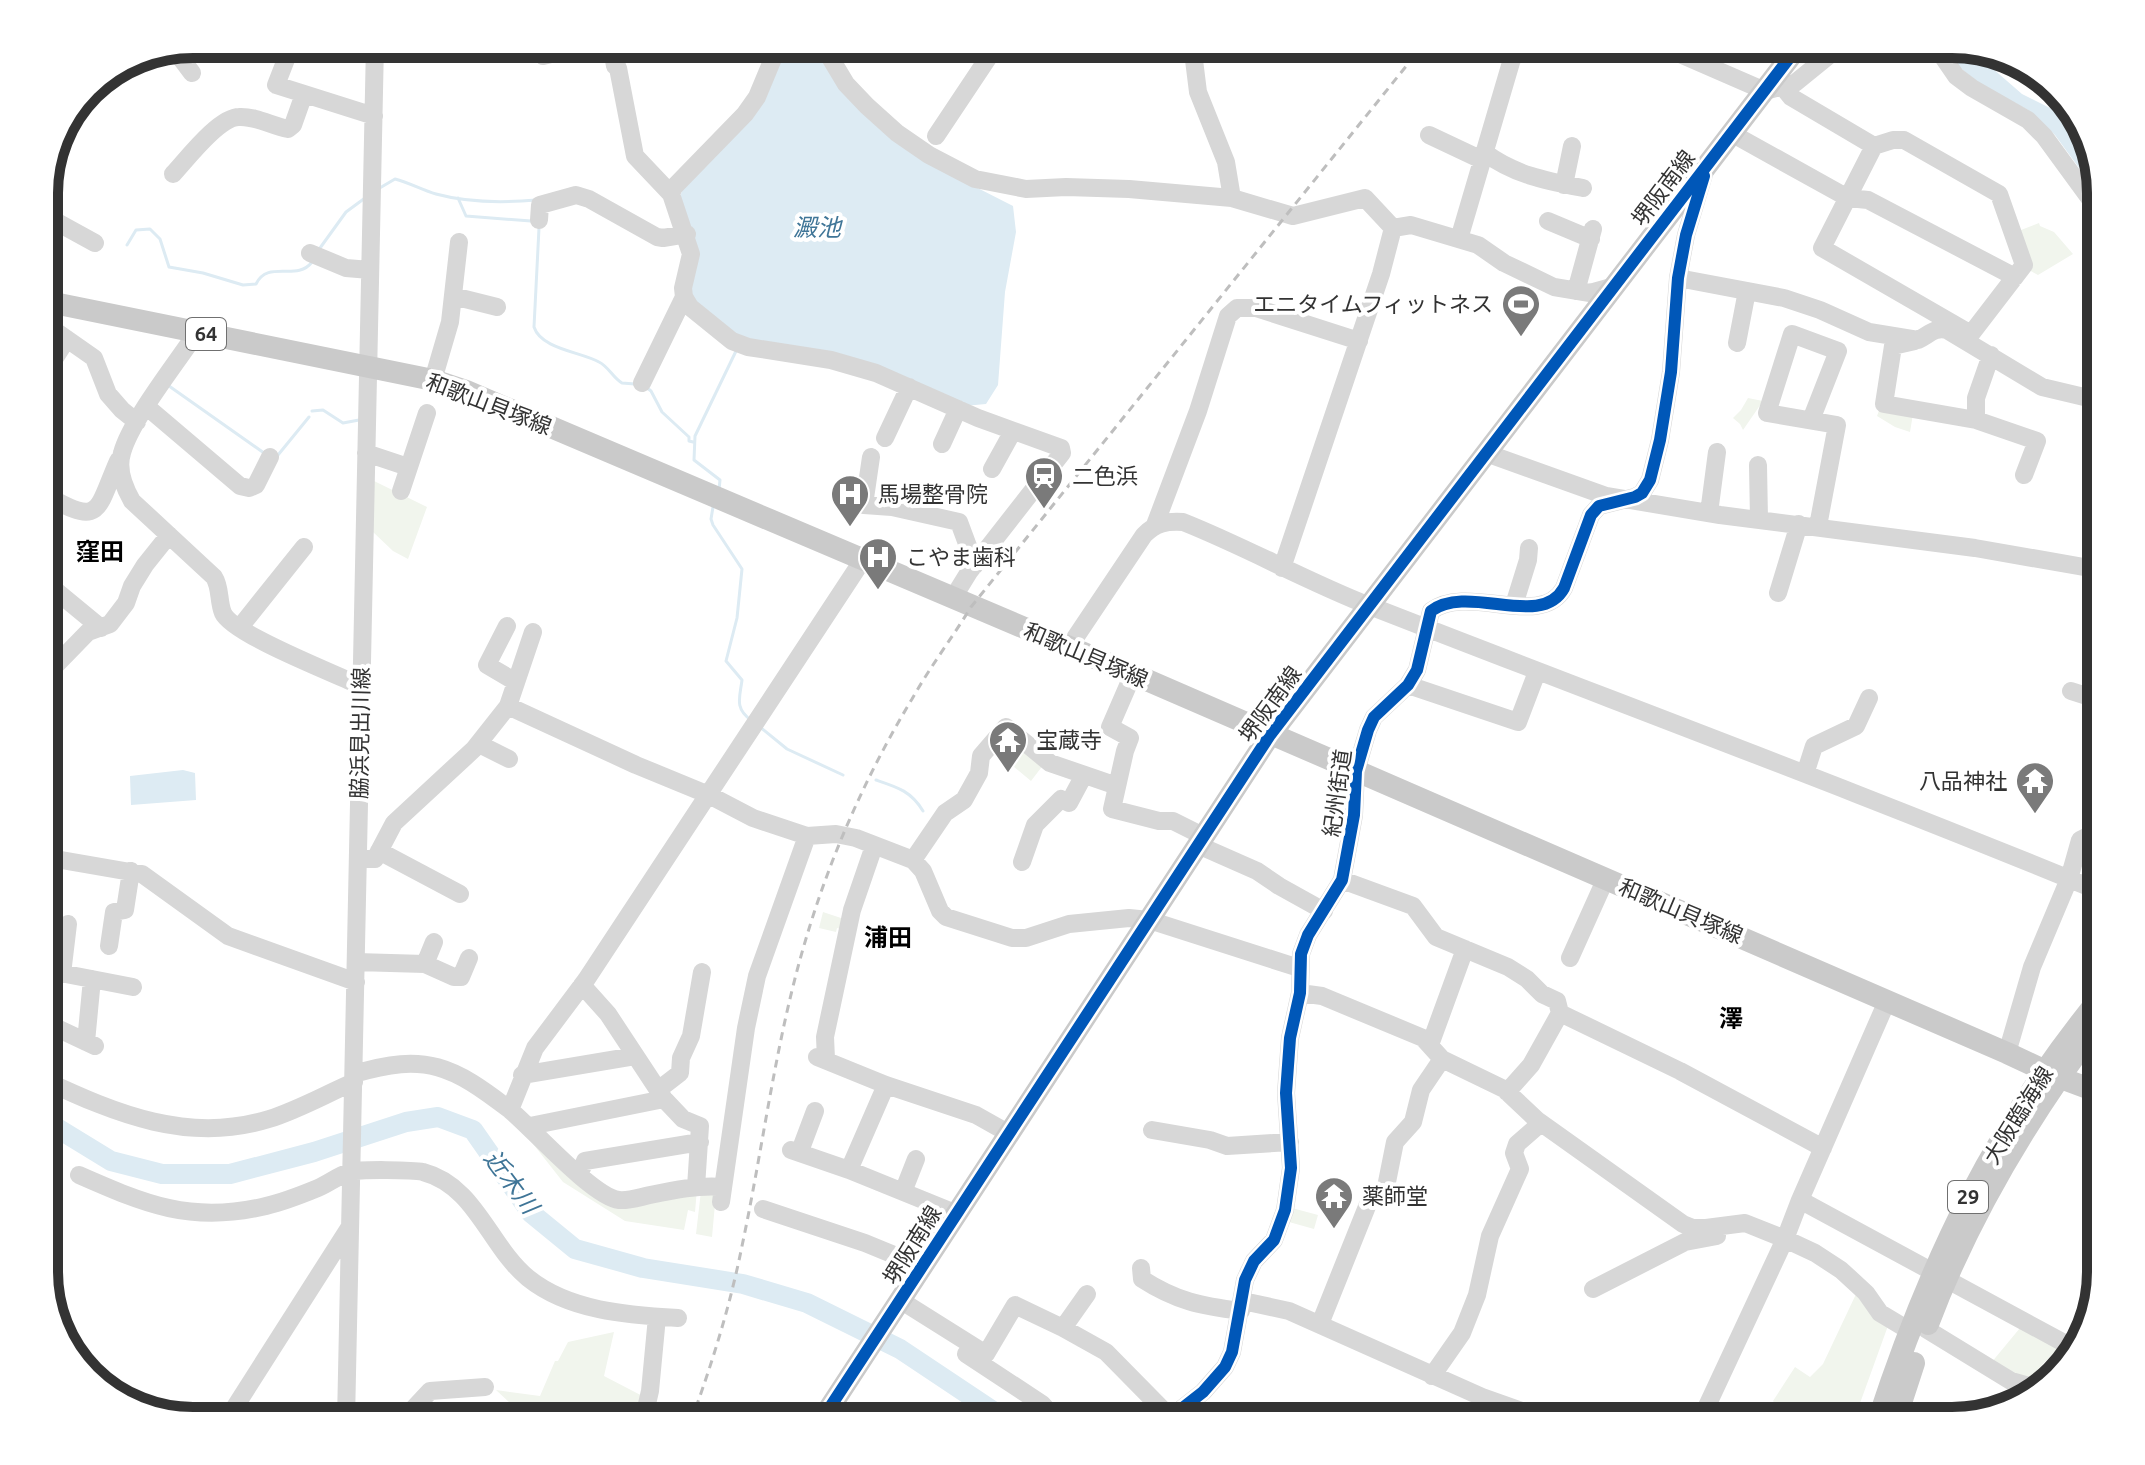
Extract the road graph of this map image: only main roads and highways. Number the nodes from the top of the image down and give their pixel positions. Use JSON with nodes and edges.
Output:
{"nodes":[{"id":1,"x":1792,"y":58,"type":"edge"},
{"id":2,"x":58,"y":304,"type":"edge"},
{"id":3,"x":1270,"y":735,"type":"junction"},
{"id":4,"x":2087,"y":1014,"type":"edge"},
{"id":5,"x":2087,"y":1035,"type":"edge"},
{"id":6,"x":2051,"y":1074,"type":"junction"},
{"id":7,"x":2087,"y":1088,"type":"edge"},
{"id":8,"x":1918,"y":1330,"type":"junction"},
{"id":9,"x":830,"y":1407,"type":"edge"},
{"id":10,"x":1884,"y":1407,"type":"edge"},
{"id":11,"x":1899,"y":1407,"type":"edge"}],
"edges":[{"from":1,"to":3,"type":"main road","name":"堺阪南線"},
{"from":2,"to":3,"type":"main road","name":"和歌山貝塚線","number":"64"},
{"from":3,"to":6,"type":"main road","name":"和歌山貝塚線","number":"64"},
{"from":3,"to":9,"type":"main road","name":"堺阪南線"},
{"from":4,"to":6,"type":"main road","name":"大阪臨海線","number":"29"},
{"from":5,"to":6,"type":"main road","name":"大阪臨海線","number":"29"},
{"from":6,"to":7,"type":"main road","name":"和歌山貝塚線","number":"64"},
{"from":6,"to":8,"type":"main road","name":"大阪臨海線","number":"29"},
{"from":8,"to":10,"type":"main road","name":"大阪臨海線","number":"29"},
{"from":8,"to":11,"type":"main road","name":"大阪臨海線","number":"29"}]}
